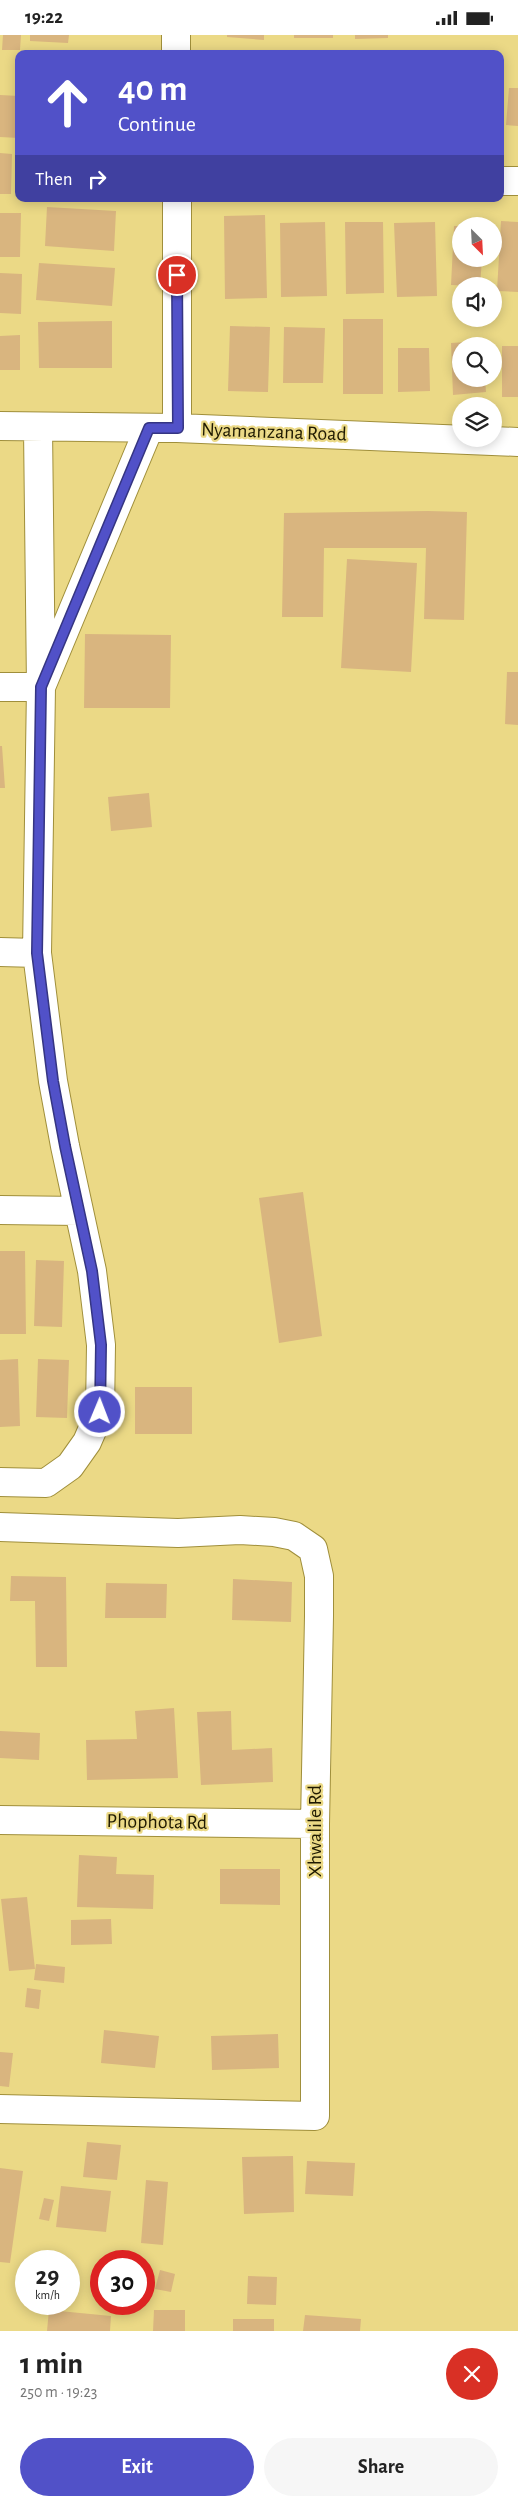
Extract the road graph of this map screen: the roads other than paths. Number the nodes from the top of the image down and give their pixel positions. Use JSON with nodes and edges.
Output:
{"nodes":[{"id":1,"x":176,"y":35,"type":"edge"},
{"id":2,"x":176,"y":50,"type":"edge"},
{"id":3,"x":504,"y":181,"type":"edge"},
{"id":4,"x":518,"y":181,"type":"edge"},
{"id":5,"x":177,"y":202,"type":"edge"},
{"id":6,"x":0,"y":426,"type":"edge"},
{"id":7,"x":38,"y":428,"type":"junction"},
{"id":8,"x":149,"y":428,"type":"junction"},
{"id":9,"x":178,"y":428,"type":"junction"},
{"id":10,"x":518,"y":442,"type":"edge"},
{"id":11,"x":0,"y":687,"type":"edge"},
{"id":12,"x":41,"y":687,"type":"junction"},
{"id":13,"x":0,"y":952,"type":"edge"},
{"id":14,"x":37,"y":953,"type":"junction"},
{"id":15,"x":0,"y":1210,"type":"edge"},
{"id":16,"x":79,"y":1211,"type":"junction"},
{"id":17,"x":0,"y":1482,"type":"edge"},
{"id":18,"x":0,"y":1527,"type":"edge"},
{"id":19,"x":0,"y":1820,"type":"edge"},
{"id":20,"x":315,"y":1824,"type":"junction"},
{"id":21,"x":0,"y":2109,"type":"edge"}],
"edges":[{"from":1,"to":2,"type":"street"},
{"from":3,"to":4,"type":"street"},
{"from":5,"to":9,"type":"street"},
{"from":6,"to":7,"type":"street","name":"Nyamanzana Road"},
{"from":7,"to":8,"type":"street","name":"Nyamanzana Road"},
{"from":7,"to":12,"type":"street"},
{"from":8,"to":9,"type":"street","name":"Nyamanzana Road"},
{"from":8,"to":12,"type":"street"},
{"from":9,"to":10,"type":"street","name":"Nyamanzana Road"},
{"from":11,"to":12,"type":"street"},
{"from":12,"to":14,"type":"street"},
{"from":13,"to":14,"type":"street"},
{"from":14,"to":16,"type":"street"},
{"from":15,"to":16,"type":"street"},
{"from":16,"to":17,"type":"street"},
{"from":18,"to":20,"type":"street","name":"Xhwalile Rd"},
{"from":19,"to":20,"type":"street","name":"Phophota Rd"},
{"from":20,"to":21,"type":"street","name":"Xhwalile Rd"}]}
